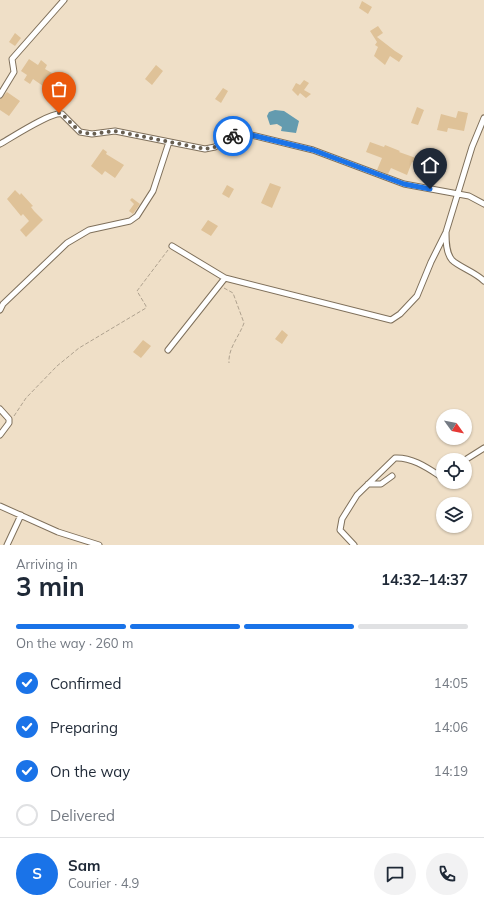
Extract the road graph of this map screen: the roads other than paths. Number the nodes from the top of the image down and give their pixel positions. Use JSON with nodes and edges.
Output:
{"nodes":[{"id":1,"x":64,"y":0,"type":"edge"},
{"id":2,"x":0,"y":94,"type":"edge"},
{"id":3,"x":483,"y":122,"type":"edge"},
{"id":4,"x":169,"y":142,"type":"junction"},
{"id":5,"x":0,"y":144,"type":"edge"},
{"id":6,"x":457,"y":194,"type":"junction"},
{"id":7,"x":484,"y":204,"type":"edge"},
{"id":8,"x":446,"y":232,"type":"junction"},
{"id":9,"x":172,"y":246,"type":"road end"},
{"id":10,"x":225,"y":278,"type":"junction"},
{"id":11,"x":484,"y":281,"type":"edge"},
{"id":12,"x":0,"y":310,"type":"edge"},
{"id":13,"x":168,"y":350,"type":"dead end"},
{"id":14,"x":0,"y":409,"type":"edge"},
{"id":15,"x":0,"y":435,"type":"edge"},
{"id":16,"x":484,"y":448,"type":"edge"},
{"id":17,"x":472,"y":456,"type":"edge"},
{"id":18,"x":436,"y":473,"type":"edge"},
{"id":19,"x":392,"y":476,"type":"dead end"},
{"id":20,"x":368,"y":484,"type":"junction"},
{"id":21,"x":0,"y":506,"type":"edge"},
{"id":22,"x":21,"y":515,"type":"junction"},
{"id":23,"x":6,"y":545,"type":"edge"},
{"id":24,"x":99,"y":545,"type":"edge"},
{"id":25,"x":354,"y":545,"type":"edge"}],
"edges":[{"from":1,"to":2,"type":"street"},
{"from":3,"to":6,"type":"street"},
{"from":4,"to":5,"type":"street"},
{"from":4,"to":6,"type":"street"},
{"from":4,"to":12,"type":"street"},
{"from":6,"to":7,"type":"street"},
{"from":6,"to":8,"type":"street"},
{"from":8,"to":10,"type":"street"},
{"from":8,"to":11,"type":"street"},
{"from":9,"to":10,"type":"street"},
{"from":10,"to":13,"type":"street"},
{"from":14,"to":15,"type":"street"},
{"from":16,"to":17,"type":"street"},
{"from":18,"to":20,"type":"street"},
{"from":19,"to":20,"type":"street"},
{"from":20,"to":25,"type":"street"},
{"from":21,"to":22,"type":"street"},
{"from":22,"to":23,"type":"street"},
{"from":22,"to":24,"type":"street"}]}
